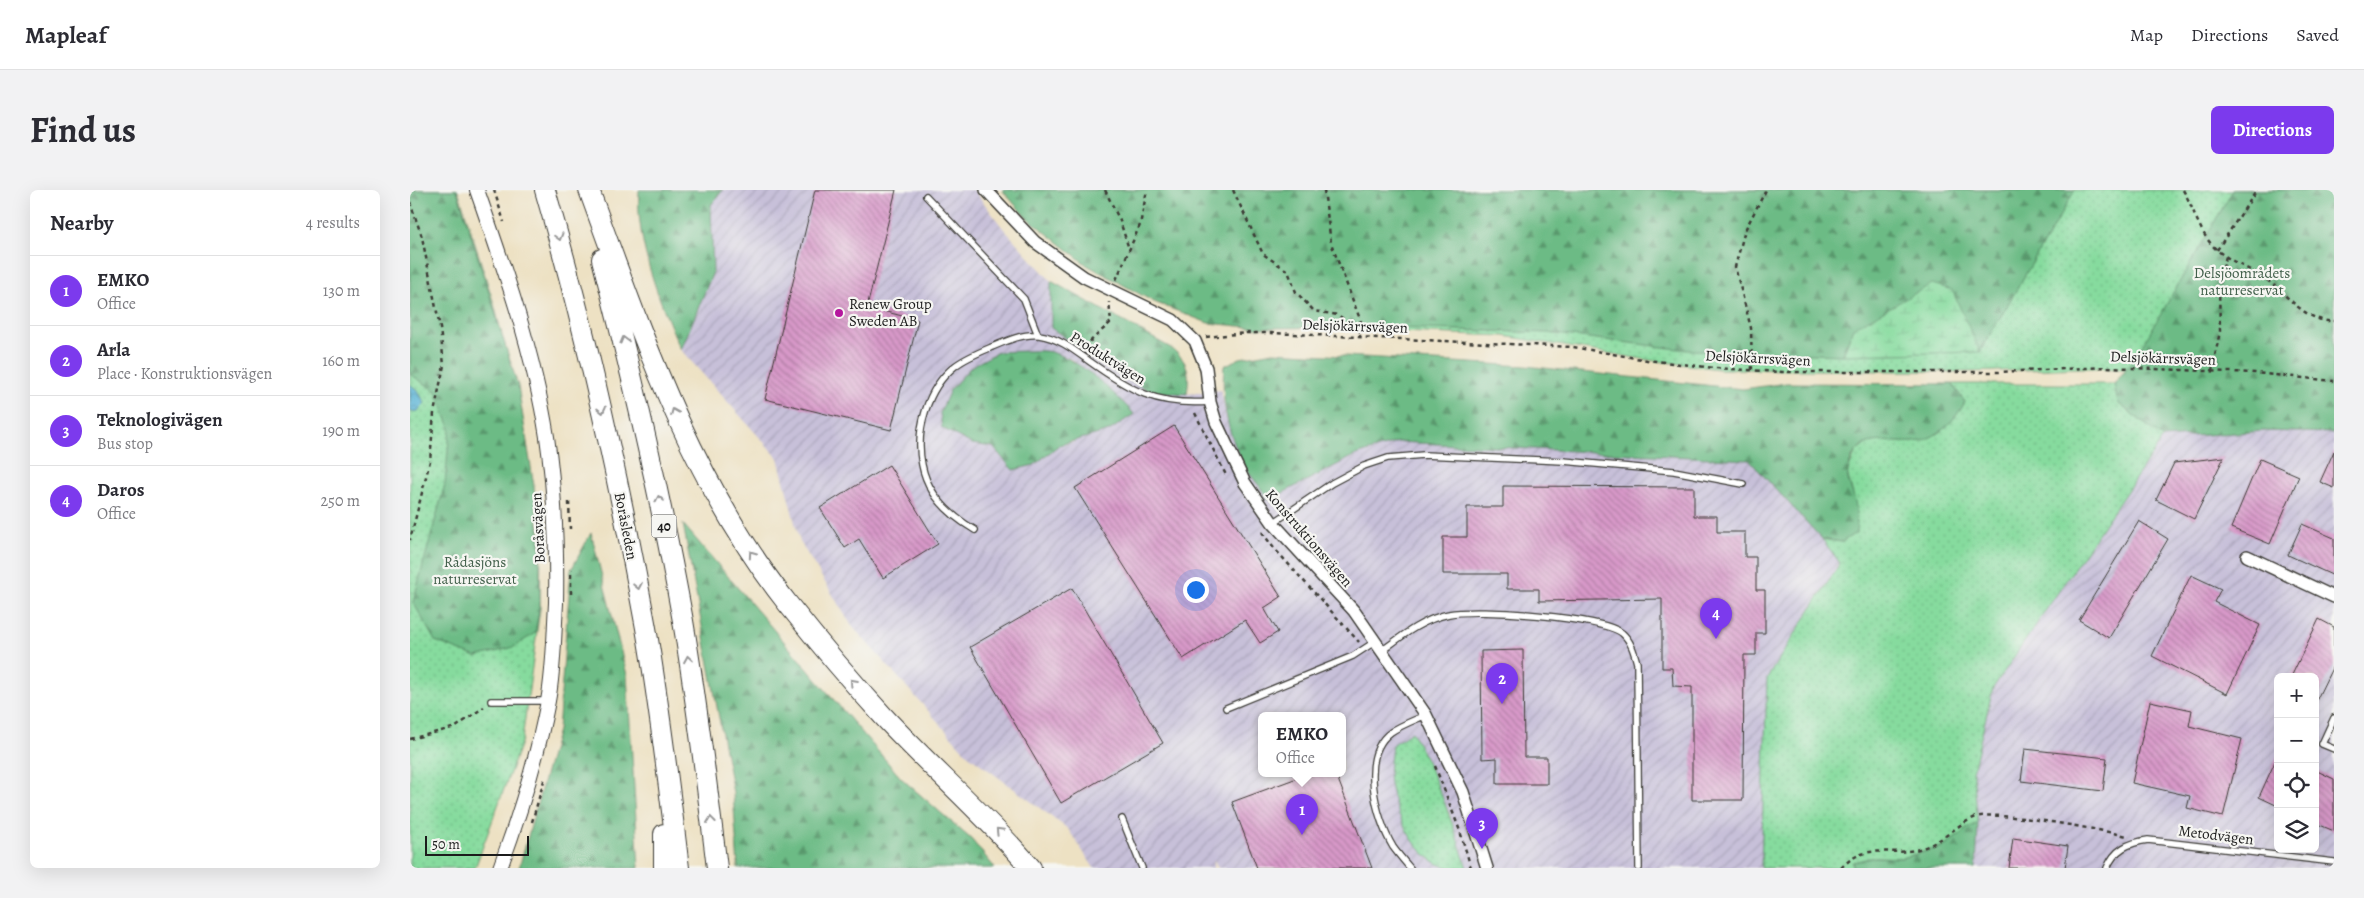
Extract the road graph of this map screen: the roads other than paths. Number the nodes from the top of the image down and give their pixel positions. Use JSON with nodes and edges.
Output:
{"nodes":[{"id":1,"x":477,"y":190,"type":"edge"},
{"id":2,"x":545,"y":190,"type":"edge"},
{"id":3,"x":584,"y":190,"type":"edge"},
{"id":4,"x":590,"y":190,"type":"edge"},
{"id":5,"x":986,"y":190,"type":"edge"},
{"id":6,"x":926,"y":196,"type":"dead end"},
{"id":7,"x":1038,"y":335,"type":"junction"},
{"id":8,"x":1210,"y":402,"type":"junction"},
{"id":9,"x":1743,"y":484,"type":"dead end"},
{"id":10,"x":1273,"y":523,"type":"junction"},
{"id":11,"x":975,"y":530,"type":"dead end"},
{"id":12,"x":2247,"y":556,"type":"dead end"},
{"id":13,"x":2334,"y":597,"type":"edge"},
{"id":14,"x":1379,"y":646,"type":"junction"},
{"id":15,"x":491,"y":701,"type":"road end"},
{"id":16,"x":548,"y":701,"type":"junction"},
{"id":17,"x":1226,"y":708,"type":"dead end"},
{"id":18,"x":1426,"y":715,"type":"junction"},
{"id":19,"x":2334,"y":718,"type":"edge"},
{"id":20,"x":2334,"y":749,"type":"edge"},
{"id":21,"x":665,"y":752,"type":"junction"},
{"id":22,"x":1122,"y":819,"type":"dead end"},
{"id":23,"x":2334,"y":862,"type":"edge"},
{"id":24,"x":500,"y":868,"type":"edge"},
{"id":25,"x":664,"y":868,"type":"edge"},
{"id":26,"x":679,"y":868,"type":"edge"},
{"id":27,"x":717,"y":868,"type":"edge"},
{"id":28,"x":1030,"y":868,"type":"edge"},
{"id":29,"x":1142,"y":868,"type":"edge"},
{"id":30,"x":1410,"y":868,"type":"edge"},
{"id":31,"x":1487,"y":868,"type":"edge"},
{"id":32,"x":1639,"y":868,"type":"edge"},
{"id":33,"x":2107,"y":868,"type":"edge"}],
"edges":[{"from":1,"to":16,"type":"street","name":"Boråsvägen"},
{"from":2,"to":21,"type":"highway","name":"Boråsleden","one_way":true},
{"from":27,"to":3,"type":"highway","number":"40","one_way":true},
{"from":28,"to":4,"type":"highway","one_way":true},
{"from":5,"to":8,"type":"street","name":"Konstruktionsvägen"},
{"from":6,"to":7,"type":"lane"},
{"from":7,"to":8,"type":"lane","name":"Produktvägen"},
{"from":7,"to":11,"type":"lane","name":"Produktvägen"},
{"from":8,"to":10,"type":"street","name":"Konstruktionsvägen"},
{"from":9,"to":10,"type":"lane"},
{"from":10,"to":14,"type":"street","name":"Konstruktionsvägen"},
{"from":12,"to":13,"type":"street"},
{"from":14,"to":17,"type":"lane"},
{"from":14,"to":18,"type":"street","name":"Konstruktionsvägen"},
{"from":14,"to":32,"type":"lane"},
{"from":15,"to":16,"type":"lane"},
{"from":16,"to":24,"type":"street","name":"Boråsvägen"},
{"from":18,"to":30,"type":"lane"},
{"from":18,"to":31,"type":"street","name":"Konstruktionsvägen"},
{"from":19,"to":20,"type":"lane"},
{"from":21,"to":25,"type":"highway"},
{"from":21,"to":26,"type":"highway","name":"Boråsleden"},
{"from":22,"to":29,"type":"lane"},
{"from":23,"to":33,"type":"lane","name":"Metodvägen"}]}
